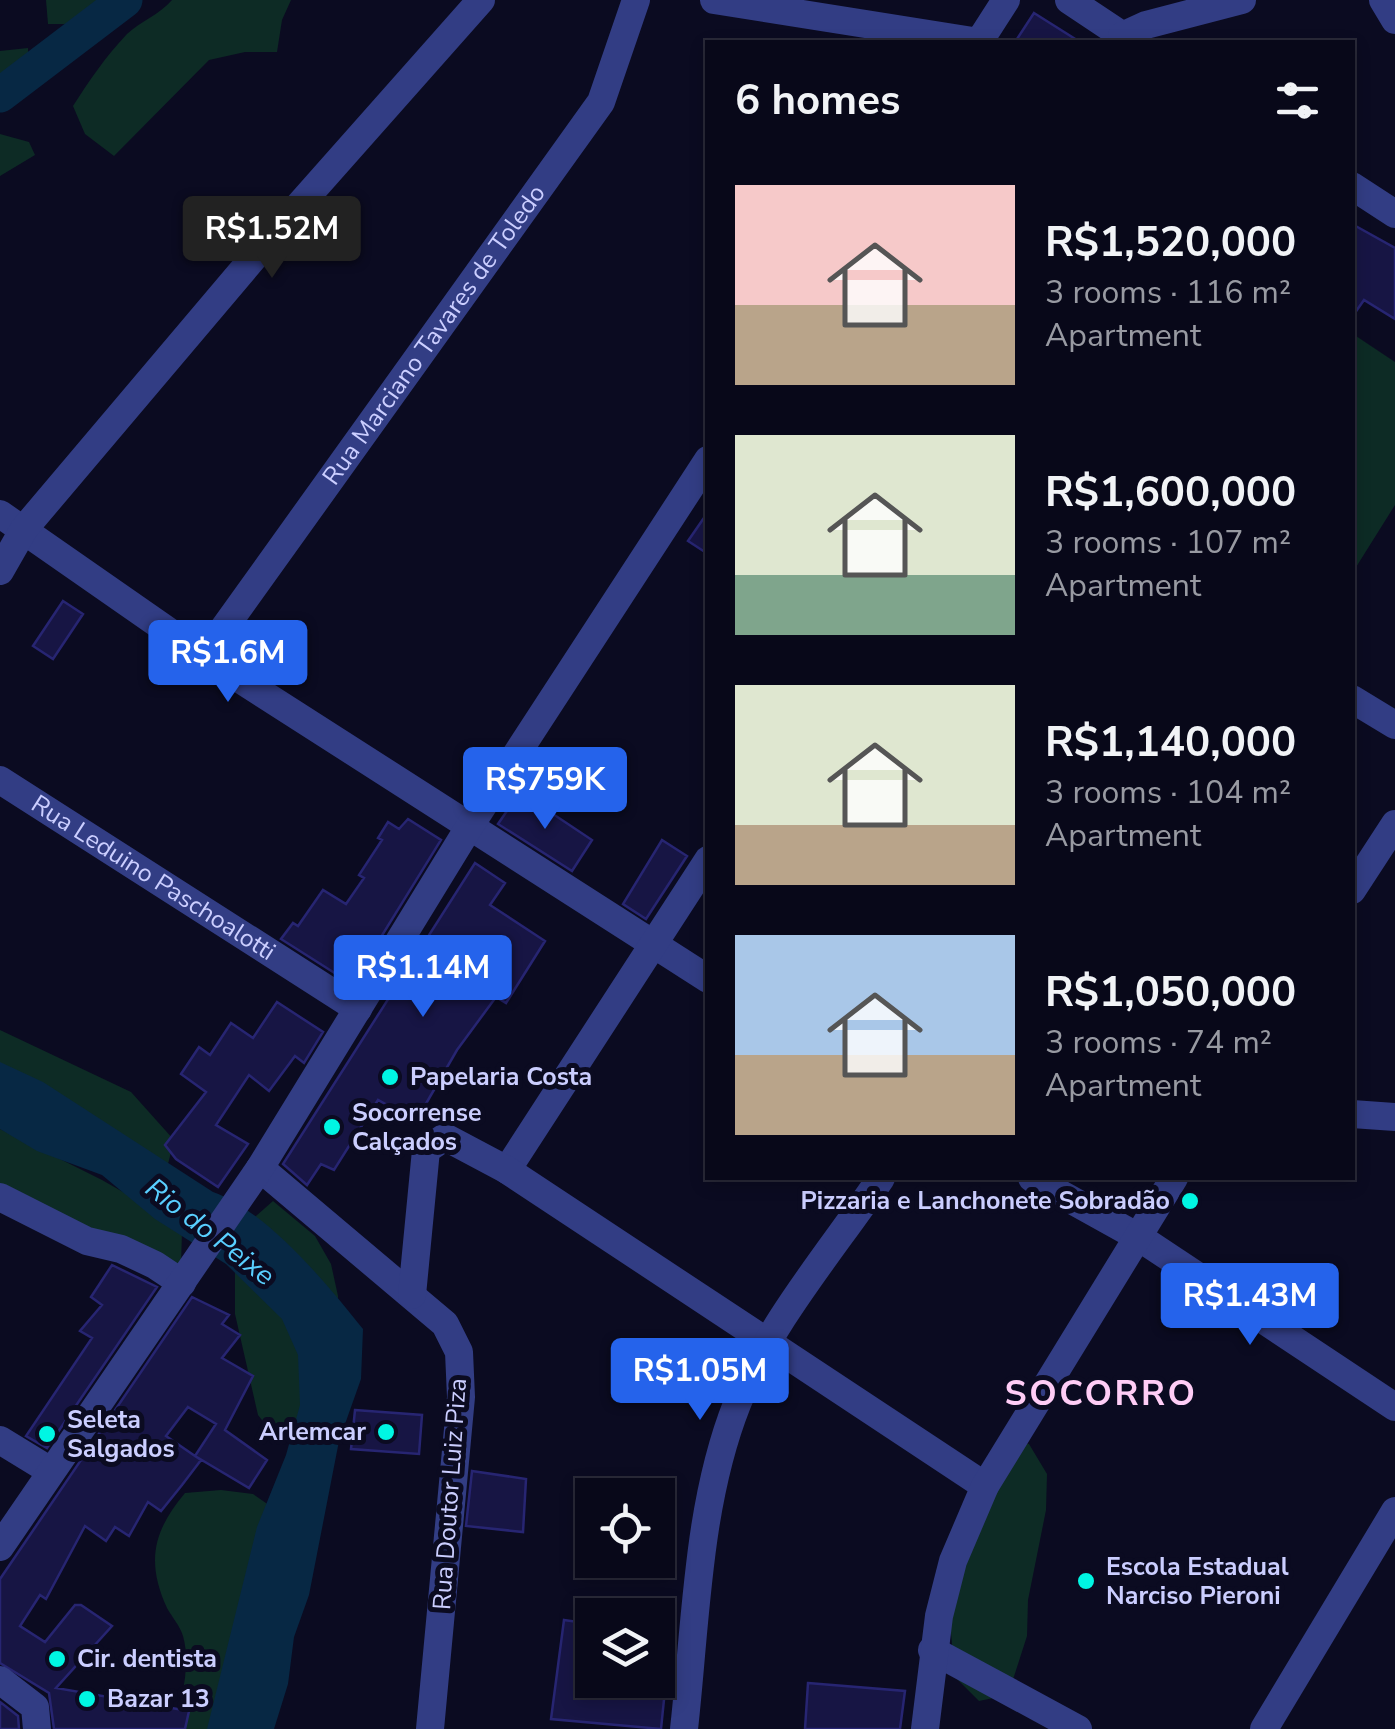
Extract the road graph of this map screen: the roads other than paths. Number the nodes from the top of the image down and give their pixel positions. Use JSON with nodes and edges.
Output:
{"nodes":[{"id":1,"x":481,"y":0,"type":"edge"},
{"id":2,"x":636,"y":0,"type":"edge"},
{"id":3,"x":714,"y":0,"type":"edge"},
{"id":4,"x":1069,"y":0,"type":"edge"},
{"id":5,"x":1242,"y":0,"type":"edge"},
{"id":6,"x":1382,"y":0,"type":"edge"},
{"id":7,"x":997,"y":5,"type":"edge"},
{"id":8,"x":1395,"y":20,"type":"edge"},
{"id":9,"x":1127,"y":39,"type":"edge"},
{"id":10,"x":967,"y":40,"type":"edge"},
{"id":11,"x":981,"y":40,"type":"edge"},
{"id":12,"x":1355,"y":188,"type":"edge"},
{"id":13,"x":1395,"y":214,"type":"edge"},
{"id":14,"x":705,"y":465,"type":"edge"},
{"id":15,"x":12,"y":522,"type":"edge"},
{"id":16,"x":0,"y":572,"type":"edge"},
{"id":17,"x":204,"y":656,"type":"junction"},
{"id":18,"x":1355,"y":700,"type":"edge"},
{"id":19,"x":1395,"y":725,"type":"edge"},
{"id":20,"x":0,"y":780,"type":"edge"},
{"id":21,"x":471,"y":824,"type":"junction"},
{"id":22,"x":1395,"y":824,"type":"edge"},
{"id":23,"x":705,"y":865,"type":"edge"},
{"id":24,"x":1355,"y":885,"type":"edge"},
{"id":25,"x":654,"y":944,"type":"junction"},
{"id":26,"x":705,"y":977,"type":"edge"},
{"id":27,"x":358,"y":1008,"type":"junction"},
{"id":28,"x":1355,"y":1114,"type":"edge"},
{"id":29,"x":1395,"y":1117,"type":"edge"},
{"id":30,"x":508,"y":1170,"type":"junction"},
{"id":31,"x":255,"y":1174,"type":"junction"},
{"id":32,"x":880,"y":1180,"type":"edge"},
{"id":33,"x":1036,"y":1180,"type":"edge"},
{"id":34,"x":1173,"y":1180,"type":"edge"},
{"id":35,"x":0,"y":1197,"type":"edge"},
{"id":36,"x":1140,"y":1238,"type":"junction"},
{"id":37,"x":185,"y":1279,"type":"junction"},
{"id":38,"x":412,"y":1295,"type":"junction"},
{"id":39,"x":767,"y":1346,"type":"junction"},
{"id":40,"x":1395,"y":1407,"type":"edge"},
{"id":41,"x":0,"y":1440,"type":"edge"},
{"id":42,"x":49,"y":1470,"type":"junction"},
{"id":43,"x":985,"y":1486,"type":"junction"},
{"id":44,"x":1395,"y":1511,"type":"edge"},
{"id":45,"x":0,"y":1547,"type":"edge"},
{"id":46,"x":932,"y":1650,"type":"junction"},
{"id":47,"x":0,"y":1680,"type":"edge"},
{"id":48,"x":36,"y":1718,"type":"edge"},
{"id":49,"x":430,"y":1729,"type":"edge"},
{"id":50,"x":684,"y":1729,"type":"edge"},
{"id":51,"x":924,"y":1729,"type":"edge"},
{"id":52,"x":1078,"y":1729,"type":"edge"},
{"id":53,"x":1264,"y":1729,"type":"edge"}],
"edges":[{"from":1,"to":15,"type":"street"},
{"from":2,"to":17,"type":"street","name":"Rua Marciano Tavares de Toledo"},
{"from":3,"to":10,"type":"street"},
{"from":4,"to":9,"type":"street"},
{"from":5,"to":9,"type":"street"},
{"from":6,"to":8,"type":"street"},
{"from":7,"to":11,"type":"street"},
{"from":12,"to":13,"type":"street"},
{"from":14,"to":21,"type":"street"},
{"from":15,"to":16,"type":"street"},
{"from":15,"to":17,"type":"street"},
{"from":17,"to":21,"type":"street"},
{"from":18,"to":19,"type":"street"},
{"from":20,"to":27,"type":"street","name":"Rua Leduino Paschoalotti"},
{"from":21,"to":25,"type":"street"},
{"from":21,"to":27,"type":"street"},
{"from":22,"to":24,"type":"street"},
{"from":23,"to":25,"type":"street"},
{"from":25,"to":26,"type":"street"},
{"from":25,"to":30,"type":"street"},
{"from":27,"to":31,"type":"street"},
{"from":28,"to":29,"type":"street"},
{"from":30,"to":38,"type":"street"},
{"from":30,"to":39,"type":"street"},
{"from":31,"to":37,"type":"street"},
{"from":31,"to":38,"type":"street","name":"Rua Doutor Luiz Piza"},
{"from":32,"to":39,"type":"street"},
{"from":33,"to":36,"type":"street"},
{"from":34,"to":36,"type":"street"},
{"from":35,"to":37,"type":"street"},
{"from":36,"to":40,"type":"street"},
{"from":36,"to":43,"type":"street"},
{"from":37,"to":42,"type":"street"},
{"from":38,"to":49,"type":"street","name":"Rua Doutor Luiz Piza"},
{"from":39,"to":43,"type":"street"},
{"from":39,"to":50,"type":"street"},
{"from":41,"to":42,"type":"street"},
{"from":42,"to":45,"type":"street"},
{"from":43,"to":46,"type":"street"},
{"from":44,"to":53,"type":"street"},
{"from":46,"to":51,"type":"street"},
{"from":46,"to":52,"type":"street"},
{"from":47,"to":48,"type":"street"}]}
